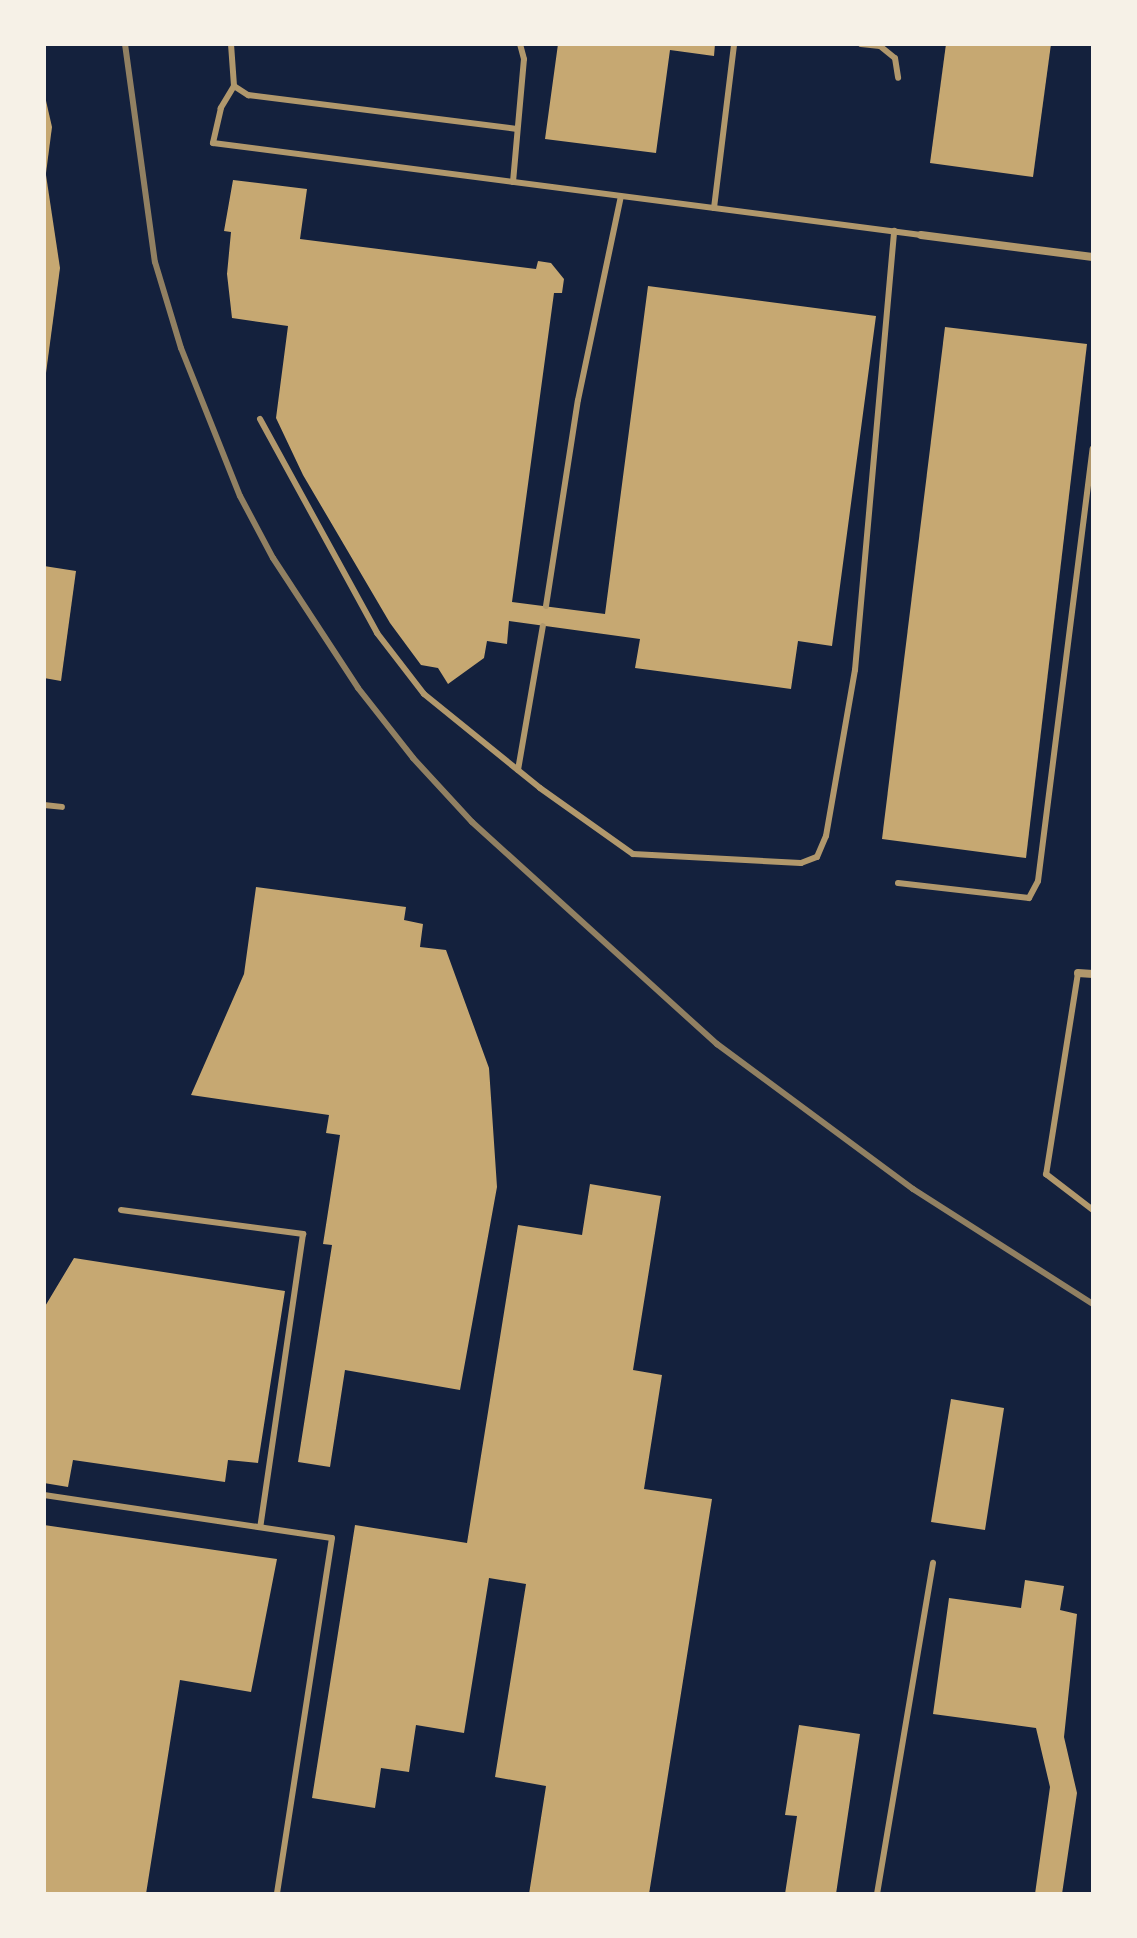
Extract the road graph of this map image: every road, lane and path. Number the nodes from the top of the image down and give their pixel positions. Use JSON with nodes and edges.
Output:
{"nodes":[{"id":1,"x":231,"y":44,"type":"edge"},
{"id":2,"x":520,"y":44,"type":"edge"},
{"id":3,"x":734,"y":44,"type":"edge"},
{"id":4,"x":861,"y":44,"type":"edge"},
{"id":5,"x":898,"y":78,"type":"dead end"},
{"id":6,"x":234,"y":86,"type":"junction"},
{"id":7,"x":517,"y":129,"type":"junction"},
{"id":8,"x":513,"y":182,"type":"junction"},
{"id":9,"x":621,"y":196,"type":"junction"},
{"id":10,"x":714,"y":208,"type":"junction"},
{"id":11,"x":894,"y":231,"type":"junction"},
{"id":12,"x":921,"y":235,"type":"joint"},
{"id":13,"x":1093,"y":257,"type":"edge"},
{"id":14,"x":260,"y":419,"type":"dead end"},
{"id":15,"x":1093,"y":448,"type":"edge"},
{"id":16,"x":546,"y":606,"type":"dead end"},
{"id":17,"x":543,"y":626,"type":"dead end"},
{"id":18,"x":518,"y":770,"type":"junction"},
{"id":19,"x":44,"y":805,"type":"edge"},
{"id":20,"x":62,"y":807,"type":"dead end"},
{"id":21,"x":898,"y":883,"type":"dead end"},
{"id":22,"x":1078,"y":973,"type":"joint"},
{"id":23,"x":1093,"y":974,"type":"edge"},
{"id":24,"x":121,"y":1210,"type":"dead end"},
{"id":25,"x":1093,"y":1210,"type":"edge"},
{"id":26,"x":44,"y":1495,"type":"edge"},
{"id":27,"x":260,"y":1527,"type":"junction"},
{"id":28,"x":933,"y":1563,"type":"dead end"},
{"id":29,"x":277,"y":1894,"type":"edge"},
{"id":30,"x":877,"y":1894,"type":"edge"}],
"edges":[{"from":1,"to":6,"type":"lane"},
{"from":2,"to":7,"type":"lane"},
{"from":3,"to":10,"type":"lane"},
{"from":4,"to":5,"type":"lane"},
{"from":6,"to":7,"type":"lane"},
{"from":6,"to":8,"type":"lane"},
{"from":7,"to":8,"type":"lane"},
{"from":8,"to":9,"type":"lane"},
{"from":9,"to":10,"type":"lane"},
{"from":9,"to":16,"type":"lane"},
{"from":10,"to":11,"type":"lane"},
{"from":11,"to":12,"type":"lane"},
{"from":11,"to":18,"type":"lane"},
{"from":12,"to":13,"type":"street"},
{"from":14,"to":18,"type":"lane"},
{"from":15,"to":21,"type":"lane"},
{"from":17,"to":18,"type":"lane"},
{"from":19,"to":20,"type":"lane"},
{"from":22,"to":23,"type":"street"},
{"from":22,"to":25,"type":"lane"},
{"from":24,"to":27,"type":"lane"},
{"from":26,"to":27,"type":"lane"},
{"from":27,"to":29,"type":"lane"},
{"from":28,"to":30,"type":"lane"}]}
